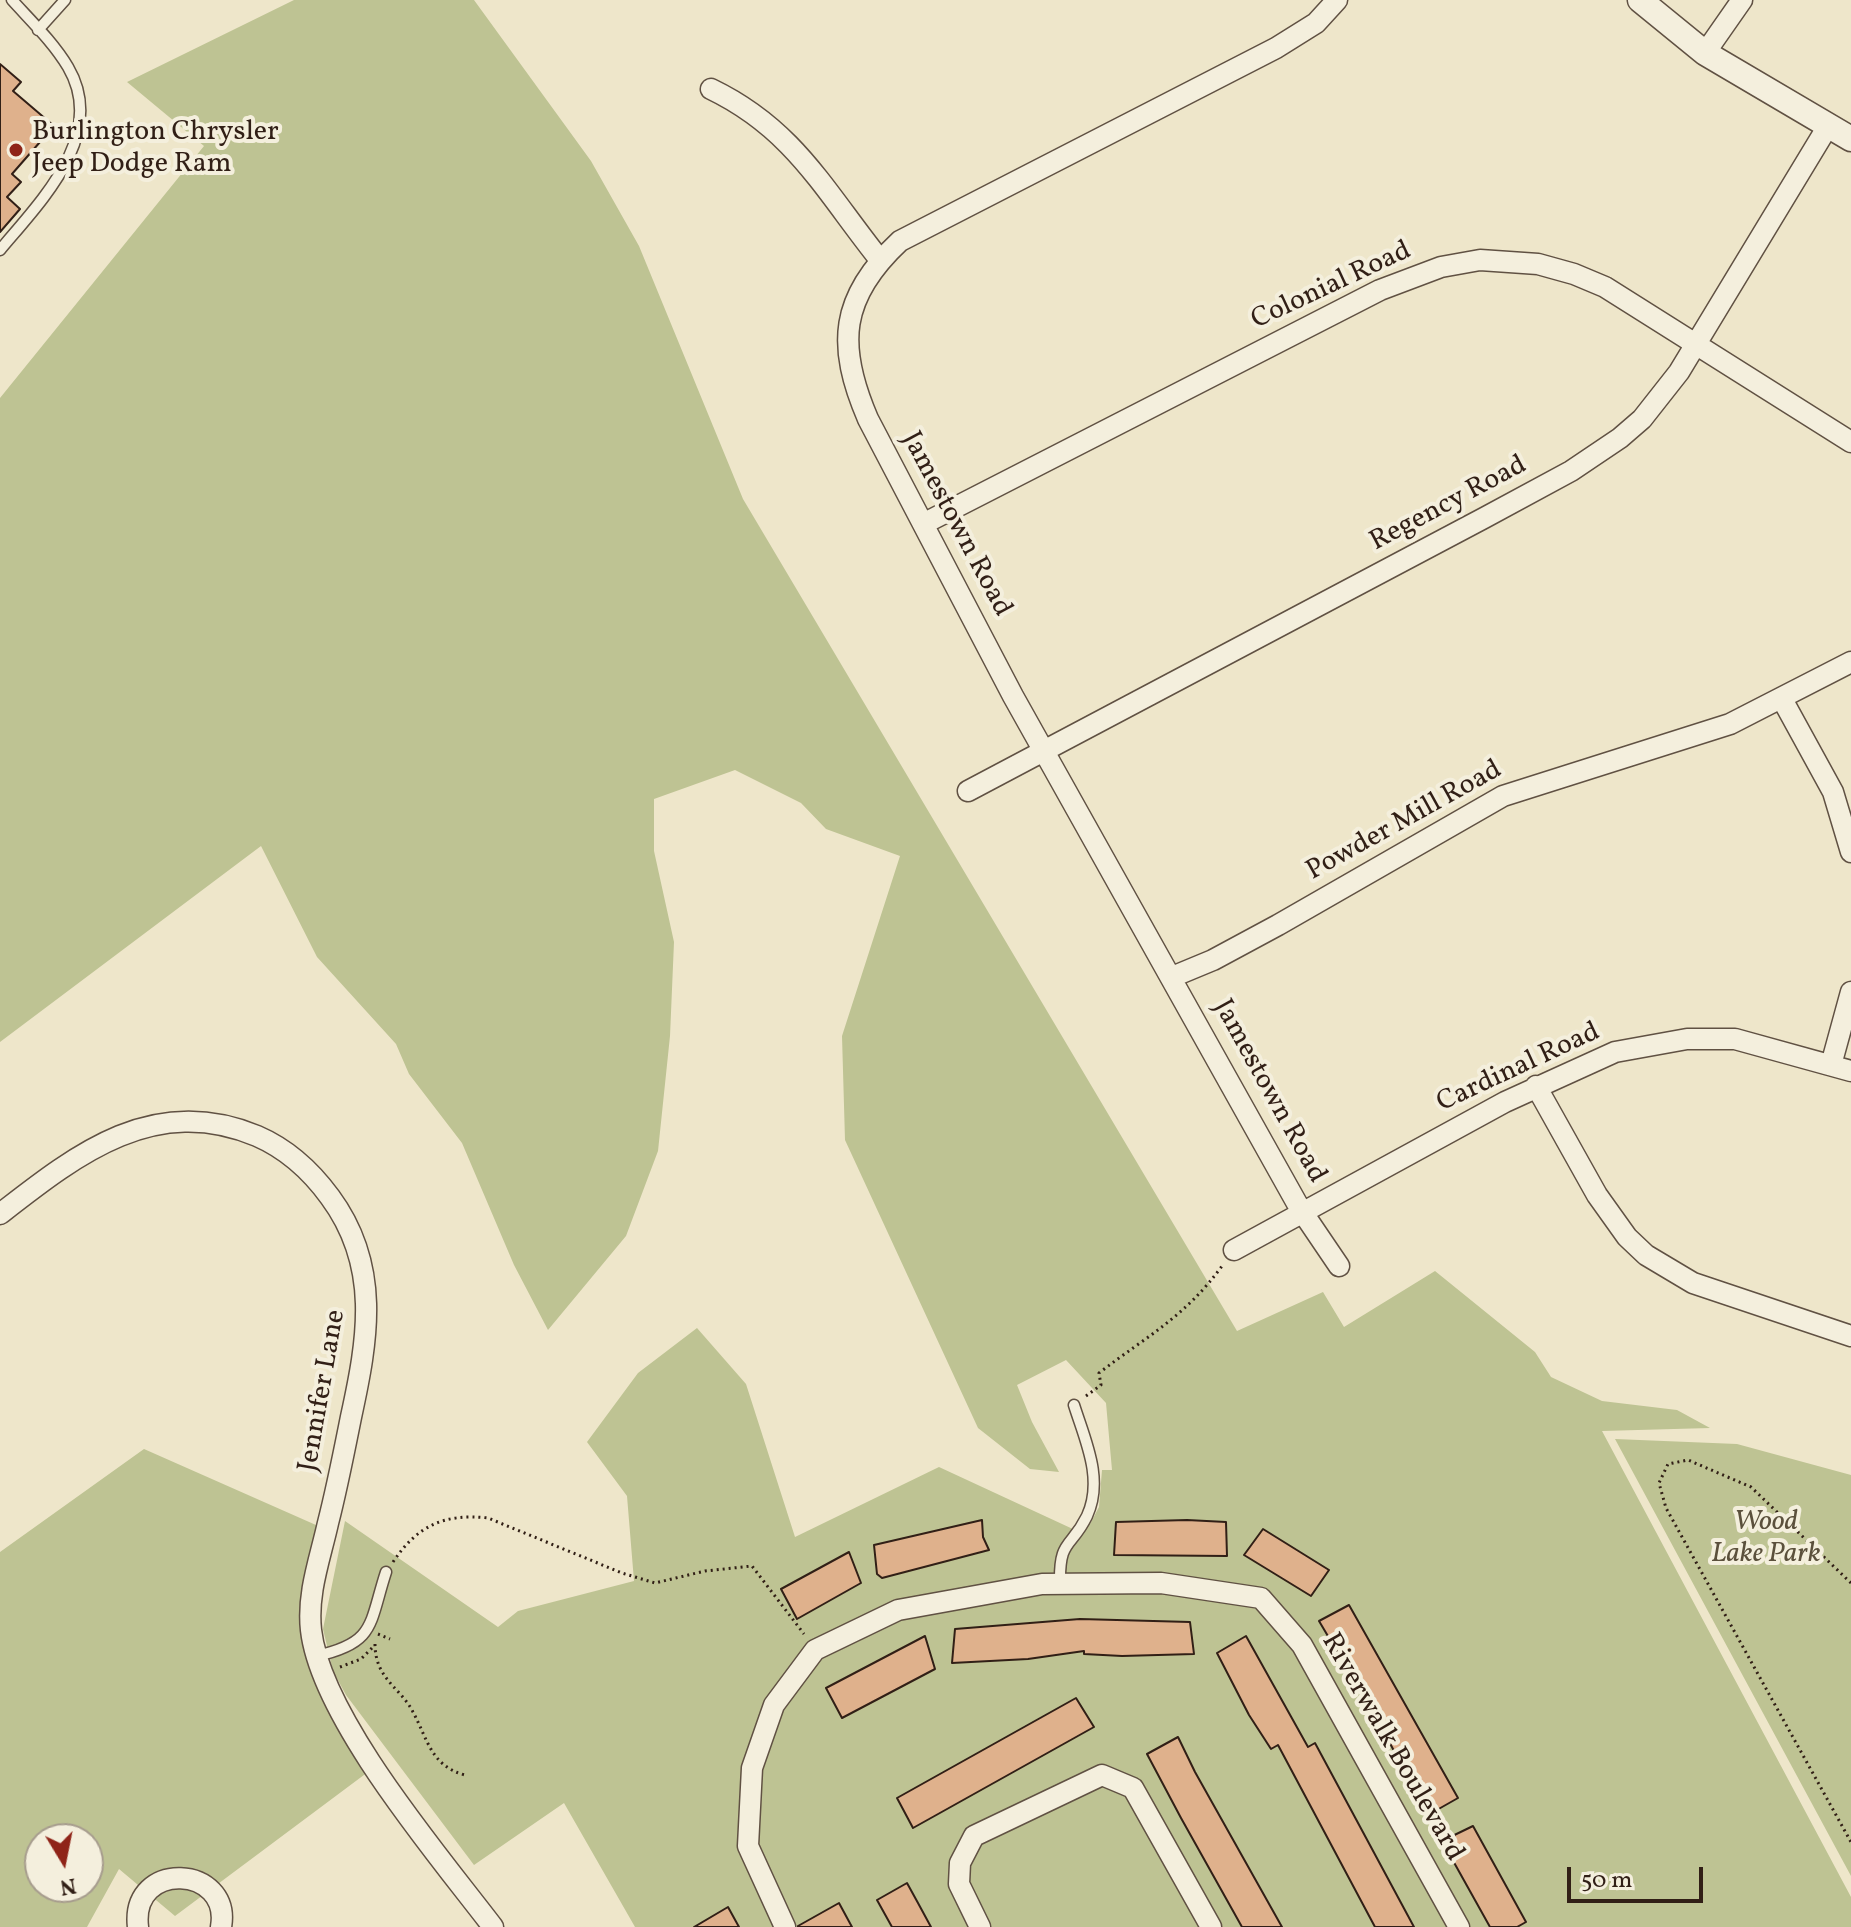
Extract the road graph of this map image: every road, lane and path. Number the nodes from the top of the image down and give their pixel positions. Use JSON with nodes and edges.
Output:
{"nodes":[{"id":1,"x":12,"y":0,"type":"edge"},
{"id":2,"x":65,"y":0,"type":"edge"},
{"id":3,"x":1337,"y":0,"type":"edge"},
{"id":4,"x":1640,"y":0,"type":"edge"},
{"id":5,"x":1742,"y":0,"type":"edge"},
{"id":6,"x":38,"y":30,"type":"junction"},
{"id":7,"x":1705,"y":53,"type":"junction"},
{"id":8,"x":711,"y":89,"type":"dead end"},
{"id":9,"x":1828,"y":126,"type":"junction"},
{"id":10,"x":1851,"y":139,"type":"edge"},
{"id":11,"x":0,"y":250,"type":"edge"},
{"id":12,"x":880,"y":260,"type":"junction"},
{"id":13,"x":1695,"y":346,"type":"junction"},
{"id":14,"x":1851,"y":442,"type":"edge"},
{"id":15,"x":923,"y":524,"type":"junction"},
{"id":16,"x":1851,"y":662,"type":"edge"},
{"id":17,"x":1782,"y":699,"type":"junction"},
{"id":18,"x":1045,"y":752,"type":"junction"},
{"id":19,"x":968,"y":791,"type":"dead end"},
{"id":20,"x":1851,"y":852,"type":"edge"},
{"id":21,"x":1172,"y":977,"type":"junction"},
{"id":22,"x":1851,"y":992,"type":"edge"},
{"id":23,"x":1841,"y":1068,"type":"edge"},
{"id":24,"x":1536,"y":1086,"type":"junction"},
{"id":25,"x":0,"y":1214,"type":"edge"},
{"id":26,"x":1304,"y":1214,"type":"junction"},
{"id":27,"x":1234,"y":1250,"type":"joint"},
{"id":28,"x":1339,"y":1266,"type":"dead end"},
{"id":29,"x":1851,"y":1336,"type":"edge"},
{"id":30,"x":1074,"y":1405,"type":"joint"},
{"id":31,"x":386,"y":1572,"type":"joint"},
{"id":32,"x":1851,"y":1583,"type":"edge"},
{"id":33,"x":1060,"y":1584,"type":"junction"},
{"id":34,"x":372,"y":1615,"type":"junction"},
{"id":35,"x":378,"y":1634,"type":"junction"},
{"id":36,"x":390,"y":1639,"type":"dead end"},
{"id":37,"x":815,"y":1650,"type":"junction"},
{"id":38,"x":316,"y":1656,"type":"junction"},
{"id":39,"x":465,"y":1775,"type":"dead end"},
{"id":40,"x":1851,"y":1842,"type":"edge"},
{"id":41,"x":138,"y":1927,"type":"edge"},
{"id":42,"x":221,"y":1927,"type":"edge"},
{"id":43,"x":493,"y":1927,"type":"edge"},
{"id":44,"x":785,"y":1927,"type":"edge"},
{"id":45,"x":980,"y":1927,"type":"edge"},
{"id":46,"x":1211,"y":1927,"type":"edge"},
{"id":47,"x":1459,"y":1927,"type":"edge"}],
"edges":[{"from":1,"to":6,"type":"lane"},
{"from":2,"to":6,"type":"lane"},
{"from":3,"to":12,"type":"street","name":"Jamestown Road"},
{"from":4,"to":7,"type":"street"},
{"from":5,"to":7,"type":"street"},
{"from":6,"to":11,"type":"lane"},
{"from":7,"to":9,"type":"street"},
{"from":8,"to":12,"type":"street"},
{"from":9,"to":10,"type":"street"},
{"from":9,"to":13,"type":"street","name":"Regency Road"},
{"from":12,"to":15,"type":"street","name":"Jamestown Road"},
{"from":13,"to":14,"type":"street","name":"Colonial Road"},
{"from":13,"to":15,"type":"street","name":"Colonial Road"},
{"from":13,"to":18,"type":"street","name":"Regency Road"},
{"from":15,"to":18,"type":"street","name":"Jamestown Road"},
{"from":16,"to":17,"type":"street","name":"Powder Mill Road"},
{"from":17,"to":20,"type":"street"},
{"from":17,"to":21,"type":"street","name":"Powder Mill Road"},
{"from":18,"to":19,"type":"street","name":"Regency Road"},
{"from":18,"to":21,"type":"street","name":"Jamestown Road"},
{"from":21,"to":26,"type":"street","name":"Jamestown Road"},
{"from":22,"to":23,"type":"street"},
{"from":23,"to":24,"type":"street","name":"Cardinal Road"},
{"from":24,"to":26,"type":"street","name":"Cardinal Road"},
{"from":24,"to":29,"type":"street"},
{"from":25,"to":38,"type":"street","name":"Jennifer Lane"},
{"from":26,"to":27,"type":"street","name":"Cardinal Road"},
{"from":26,"to":28,"type":"street","name":"Jamestown Road"},
{"from":27,"to":30,"type":"path"},
{"from":30,"to":33,"type":"lane"},
{"from":31,"to":34,"type":"lane"},
{"from":31,"to":37,"type":"path"},
{"from":32,"to":40,"type":"path"},
{"from":33,"to":37,"type":"street","name":"Riverwalk Boulevard"},
{"from":33,"to":47,"type":"street","name":"Riverwalk Boulevard"},
{"from":34,"to":35,"type":"path"},
{"from":34,"to":38,"type":"lane"},
{"from":35,"to":36,"type":"path"},
{"from":35,"to":39,"type":"path"},
{"from":37,"to":44,"type":"street","name":"Riverwalk Boulevard"},
{"from":38,"to":43,"type":"street","name":"Jennifer Lane"},
{"from":41,"to":42,"type":"street"},
{"from":45,"to":46,"type":"street"}]}
